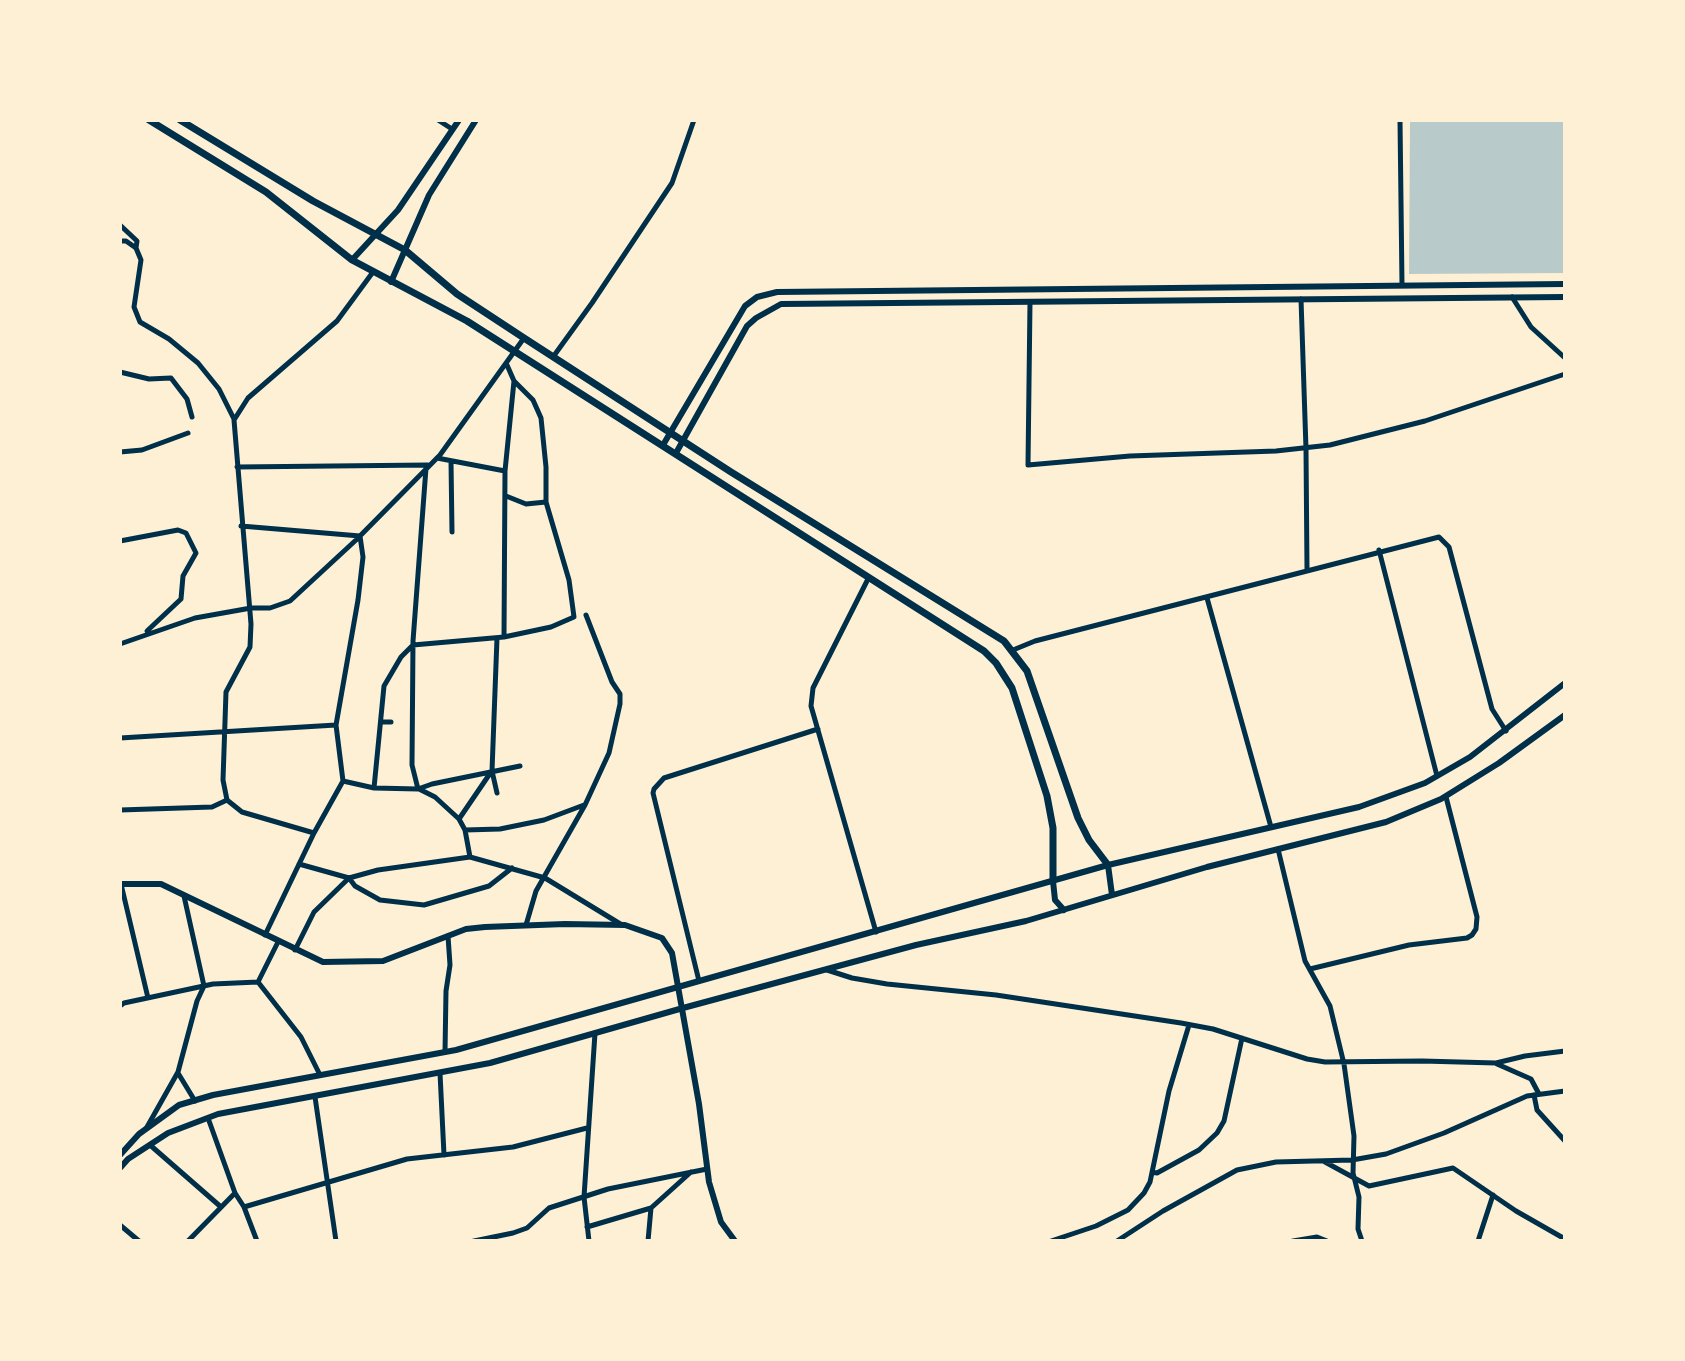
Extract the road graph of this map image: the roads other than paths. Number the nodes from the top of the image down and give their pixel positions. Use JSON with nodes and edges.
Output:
{"nodes":[{"id":1,"x":149,"y":120,"type":"edge"},
{"id":2,"x":180,"y":120,"type":"edge"},
{"id":3,"x":438,"y":120,"type":"edge"},
{"id":4,"x":459,"y":120,"type":"edge"},
{"id":5,"x":476,"y":120,"type":"edge"},
{"id":6,"x":694,"y":120,"type":"edge"},
{"id":7,"x":1400,"y":120,"type":"edge"},
{"id":8,"x":194,"y":124,"type":"edge"},
{"id":9,"x":452,"y":129,"type":"junction"},
{"id":10,"x":120,"y":225,"type":"edge"},
{"id":11,"x":376,"y":232,"type":"junction"},
{"id":12,"x":120,"y":241,"type":"edge"},
{"id":13,"x":136,"y":248,"type":"junction"},
{"id":14,"x":405,"y":250,"type":"junction"},
{"id":15,"x":352,"y":260,"type":"junction"},
{"id":16,"x":373,"y":272,"type":"junction"},
{"id":17,"x":391,"y":282,"type":"junction"},
{"id":18,"x":1565,"y":284,"type":"edge"},
{"id":19,"x":1402,"y":285,"type":"junction"},
{"id":20,"x":1512,"y":297,"type":"junction"},
{"id":21,"x":1565,"y":297,"type":"edge"},
{"id":22,"x":1301,"y":299,"type":"junction"},
{"id":23,"x":1030,"y":302,"type":"junction"},
{"id":24,"x":524,"y":338,"type":"junction"},
{"id":25,"x":514,"y":352,"type":"junction"},
{"id":26,"x":553,"y":357,"type":"junction"},
{"id":27,"x":1565,"y":358,"type":"edge"},
{"id":28,"x":507,"y":364,"type":"junction"},
{"id":29,"x":120,"y":372,"type":"edge"},
{"id":30,"x":1565,"y":374,"type":"edge"},
{"id":31,"x":514,"y":381,"type":"junction"},
{"id":32,"x":192,"y":417,"type":"dead end"},
{"id":33,"x":234,"y":420,"type":"junction"},
{"id":34,"x":188,"y":433,"type":"dead end"},
{"id":35,"x":671,"y":433,"type":"junction"},
{"id":36,"x":683,"y":441,"type":"junction"},
{"id":37,"x":663,"y":445,"type":"junction"},
{"id":38,"x":1306,"y":449,"type":"junction"},
{"id":39,"x":120,"y":452,"type":"edge"},
{"id":40,"x":676,"y":453,"type":"junction"},
{"id":41,"x":437,"y":458,"type":"junction"},
{"id":42,"x":451,"y":461,"type":"junction"},
{"id":43,"x":428,"y":466,"type":"junction"},
{"id":44,"x":237,"y":467,"type":"junction"},
{"id":45,"x":505,"y":471,"type":"junction"},
{"id":46,"x":506,"y":496,"type":"junction"},
{"id":47,"x":546,"y":502,"type":"junction"},
{"id":48,"x":241,"y":526,"type":"junction"},
{"id":49,"x":452,"y":532,"type":"dead end"},
{"id":50,"x":360,"y":536,"type":"junction"},
{"id":51,"x":120,"y":541,"type":"edge"},
{"id":52,"x":1379,"y":550,"type":"junction"},
{"id":53,"x":1307,"y":570,"type":"junction"},
{"id":54,"x":869,"y":576,"type":"junction"},
{"id":55,"x":1207,"y":598,"type":"junction"},
{"id":56,"x":251,"y":608,"type":"junction"},
{"id":57,"x":586,"y":615,"type":"dead end"},
{"id":58,"x":143,"y":635,"type":"junction"},
{"id":59,"x":500,"y":637,"type":"junction"},
{"id":60,"x":120,"y":644,"type":"edge"},
{"id":61,"x":413,"y":645,"type":"junction"},
{"id":62,"x":1013,"y":650,"type":"junction"},
{"id":63,"x":1565,"y":683,"type":"edge"},
{"id":64,"x":1565,"y":715,"type":"edge"},
{"id":65,"x":381,"y":722,"type":"junction"},
{"id":66,"x":391,"y":722,"type":"dead end"},
{"id":67,"x":336,"y":725,"type":"junction"},
{"id":68,"x":818,"y":729,"type":"junction"},
{"id":69,"x":1506,"y":731,"type":"junction"},
{"id":70,"x":226,"y":733,"type":"junction"},
{"id":71,"x":120,"y":738,"type":"edge"},
{"id":72,"x":520,"y":766,"type":"dead end"},
{"id":73,"x":492,"y":771,"type":"junction"},
{"id":74,"x":1437,"y":776,"type":"junction"},
{"id":75,"x":343,"y":781,"type":"junction"},
{"id":76,"x":374,"y":788,"type":"junction"},
{"id":77,"x":418,"y":789,"type":"junction"},
{"id":78,"x":497,"y":793,"type":"dead end"},
{"id":79,"x":1446,"y":797,"type":"junction"},
{"id":80,"x":227,"y":800,"type":"junction"},
{"id":81,"x":585,"y":805,"type":"junction"},
{"id":82,"x":120,"y":810,"type":"edge"},
{"id":83,"x":459,"y":819,"type":"junction"},
{"id":84,"x":1271,"y":827,"type":"junction"},
{"id":85,"x":465,"y":830,"type":"junction"},
{"id":86,"x":314,"y":833,"type":"junction"},
{"id":87,"x":1278,"y":849,"type":"junction"},
{"id":88,"x":470,"y":857,"type":"junction"},
{"id":89,"x":299,"y":864,"type":"junction"},
{"id":90,"x":1108,"y":865,"type":"junction"},
{"id":91,"x":512,"y":868,"type":"junction"},
{"id":92,"x":349,"y":878,"type":"junction"},
{"id":93,"x":545,"y":878,"type":"junction"},
{"id":94,"x":1053,"y":881,"type":"junction"},
{"id":95,"x":120,"y":884,"type":"edge"},
{"id":96,"x":183,"y":894,"type":"junction"},
{"id":97,"x":1112,"y":895,"type":"junction"},
{"id":98,"x":1064,"y":910,"type":"junction"},
{"id":99,"x":526,"y":925,"type":"junction"},
{"id":100,"x":622,"y":925,"type":"junction"},
{"id":101,"x":876,"y":932,"type":"junction"},
{"id":102,"x":265,"y":935,"type":"junction"},
{"id":103,"x":448,"y":936,"type":"junction"},
{"id":104,"x":278,"y":942,"type":"junction"},
{"id":105,"x":295,"y":951,"type":"junction"},
{"id":106,"x":1310,"y":969,"type":"junction"},
{"id":107,"x":827,"y":970,"type":"junction"},
{"id":108,"x":699,"y":981,"type":"junction"},
{"id":109,"x":258,"y":982,"type":"junction"},
{"id":110,"x":204,"y":986,"type":"junction"},
{"id":111,"x":677,"y":987,"type":"junction"},
{"id":112,"x":148,"y":998,"type":"junction"},
{"id":113,"x":120,"y":1006,"type":"edge"},
{"id":114,"x":683,"y":1008,"type":"junction"},
{"id":115,"x":1189,"y":1025,"type":"junction"},
{"id":116,"x":595,"y":1033,"type":"junction"},
{"id":117,"x":1242,"y":1038,"type":"junction"},
{"id":118,"x":1565,"y":1051,"type":"edge"},
{"id":119,"x":445,"y":1052,"type":"junction"},
{"id":120,"x":1496,"y":1063,"type":"junction"},
{"id":121,"x":1344,"y":1064,"type":"junction"},
{"id":122,"x":178,"y":1072,"type":"junction"},
{"id":123,"x":440,"y":1073,"type":"junction"},
{"id":124,"x":320,"y":1075,"type":"junction"},
{"id":125,"x":1565,"y":1091,"type":"edge"},
{"id":126,"x":1536,"y":1094,"type":"junction"},
{"id":127,"x":315,"y":1097,"type":"junction"},
{"id":128,"x":195,"y":1101,"type":"junction"},
{"id":129,"x":208,"y":1118,"type":"junction"},
{"id":130,"x":146,"y":1128,"type":"junction"},
{"id":131,"x":587,"y":1128,"type":"junction"},
{"id":132,"x":1565,"y":1141,"type":"edge"},
{"id":133,"x":150,"y":1145,"type":"junction"},
{"id":134,"x":120,"y":1155,"type":"edge"},
{"id":135,"x":444,"y":1155,"type":"junction"},
{"id":136,"x":1320,"y":1160,"type":"junction"},
{"id":137,"x":1352,"y":1160,"type":"junction"},
{"id":138,"x":120,"y":1168,"type":"edge"},
{"id":139,"x":707,"y":1169,"type":"junction"},
{"id":140,"x":692,"y":1172,"type":"junction"},
{"id":141,"x":1152,"y":1172,"type":"junction"},
{"id":142,"x":1355,"y":1178,"type":"junction"},
{"id":143,"x":327,"y":1183,"type":"junction"},
{"id":144,"x":235,"y":1193,"type":"junction"},
{"id":145,"x":1493,"y":1195,"type":"junction"},
{"id":146,"x":584,"y":1197,"type":"junction"},
{"id":147,"x":221,"y":1207,"type":"junction"},
{"id":148,"x":244,"y":1207,"type":"junction"},
{"id":149,"x":651,"y":1208,"type":"junction"},
{"id":150,"x":120,"y":1225,"type":"edge"},
{"id":151,"x":587,"y":1227,"type":"junction"},
{"id":152,"x":1565,"y":1239,"type":"edge"},
{"id":153,"x":139,"y":1241,"type":"edge"},
{"id":154,"x":188,"y":1241,"type":"edge"},
{"id":155,"x":257,"y":1241,"type":"edge"},
{"id":156,"x":336,"y":1241,"type":"edge"},
{"id":157,"x":474,"y":1241,"type":"edge"},
{"id":158,"x":589,"y":1241,"type":"edge"},
{"id":159,"x":648,"y":1241,"type":"edge"},
{"id":160,"x":735,"y":1241,"type":"edge"},
{"id":161,"x":1051,"y":1241,"type":"edge"},
{"id":162,"x":1117,"y":1241,"type":"edge"},
{"id":163,"x":1293,"y":1241,"type":"edge"},
{"id":164,"x":1327,"y":1241,"type":"edge"},
{"id":165,"x":1362,"y":1241,"type":"edge"},
{"id":166,"x":1478,"y":1241,"type":"edge"}],
"edges":[{"from":1,"to":15,"type":"main road"},
{"from":2,"to":8,"type":"main road"},
{"from":3,"to":9,"type":"street"},
{"from":4,"to":9,"type":"street"},
{"from":5,"to":14,"type":"street"},
{"from":6,"to":26,"type":"street"},
{"from":7,"to":19,"type":"street"},
{"from":8,"to":11,"type":"main road"},
{"from":9,"to":11,"type":"street"},
{"from":10,"to":13,"type":"street"},
{"from":11,"to":14,"type":"main road"},
{"from":11,"to":15,"type":"street"},
{"from":12,"to":13,"type":"street"},
{"from":13,"to":33,"type":"street"},
{"from":14,"to":17,"type":"street"},
{"from":14,"to":24,"type":"main road"},
{"from":15,"to":16,"type":"main road"},
{"from":16,"to":17,"type":"main road"},
{"from":16,"to":33,"type":"street"},
{"from":17,"to":25,"type":"main road"},
{"from":18,"to":19,"type":"street"},
{"from":19,"to":35,"type":"street"},
{"from":20,"to":21,"type":"street"},
{"from":20,"to":22,"type":"street"},
{"from":20,"to":27,"type":"street"},
{"from":22,"to":23,"type":"street"},
{"from":22,"to":38,"type":"street"},
{"from":23,"to":36,"type":"street"},
{"from":23,"to":38,"type":"street"},
{"from":24,"to":25,"type":"street"},
{"from":24,"to":26,"type":"main road"},
{"from":25,"to":28,"type":"street"},
{"from":25,"to":37,"type":"main road"},
{"from":26,"to":35,"type":"main road"},
{"from":28,"to":31,"type":"street"},
{"from":28,"to":41,"type":"street"},
{"from":29,"to":32,"type":"street"},
{"from":30,"to":38,"type":"street"},
{"from":31,"to":45,"type":"street"},
{"from":31,"to":47,"type":"street"},
{"from":33,"to":44,"type":"street"},
{"from":34,"to":39,"type":"street"},
{"from":35,"to":36,"type":"main road"},
{"from":35,"to":37,"type":"street"},
{"from":36,"to":40,"type":"street"},
{"from":36,"to":62,"type":"main road"},
{"from":37,"to":40,"type":"main road"},
{"from":38,"to":53,"type":"street"},
{"from":40,"to":54,"type":"main road"},
{"from":41,"to":42,"type":"street"},
{"from":41,"to":43,"type":"street"},
{"from":42,"to":45,"type":"street"},
{"from":42,"to":49,"type":"street"},
{"from":43,"to":44,"type":"street"},
{"from":43,"to":50,"type":"street"},
{"from":43,"to":61,"type":"street"},
{"from":44,"to":48,"type":"street"},
{"from":45,"to":46,"type":"street"},
{"from":46,"to":47,"type":"street"},
{"from":46,"to":59,"type":"street"},
{"from":47,"to":59,"type":"street"},
{"from":48,"to":50,"type":"street"},
{"from":48,"to":56,"type":"street"},
{"from":50,"to":56,"type":"street"},
{"from":50,"to":67,"type":"street"},
{"from":51,"to":58,"type":"street"},
{"from":52,"to":53,"type":"street"},
{"from":52,"to":69,"type":"street"},
{"from":52,"to":74,"type":"street"},
{"from":53,"to":55,"type":"street"},
{"from":54,"to":68,"type":"street"},
{"from":54,"to":94,"type":"main road"},
{"from":55,"to":62,"type":"street"},
{"from":55,"to":84,"type":"street"},
{"from":56,"to":58,"type":"street"},
{"from":56,"to":70,"type":"street"},
{"from":57,"to":81,"type":"street"},
{"from":58,"to":60,"type":"street"},
{"from":59,"to":61,"type":"street"},
{"from":59,"to":73,"type":"street"},
{"from":61,"to":65,"type":"street"},
{"from":61,"to":77,"type":"street"},
{"from":62,"to":90,"type":"main road"},
{"from":63,"to":69,"type":"street"},
{"from":64,"to":79,"type":"street"},
{"from":65,"to":66,"type":"street"},
{"from":65,"to":76,"type":"street"},
{"from":67,"to":70,"type":"street"},
{"from":67,"to":75,"type":"street"},
{"from":68,"to":101,"type":"street"},
{"from":68,"to":108,"type":"street"},
{"from":69,"to":74,"type":"street"},
{"from":70,"to":71,"type":"street"},
{"from":70,"to":80,"type":"street"},
{"from":72,"to":73,"type":"street"},
{"from":73,"to":77,"type":"street"},
{"from":73,"to":78,"type":"street"},
{"from":73,"to":83,"type":"street"},
{"from":74,"to":84,"type":"street"},
{"from":75,"to":76,"type":"street"},
{"from":75,"to":86,"type":"street"},
{"from":76,"to":77,"type":"street"},
{"from":77,"to":83,"type":"street"},
{"from":79,"to":87,"type":"street"},
{"from":79,"to":106,"type":"street"},
{"from":80,"to":82,"type":"street"},
{"from":80,"to":86,"type":"street"},
{"from":81,"to":85,"type":"street"},
{"from":81,"to":93,"type":"street"},
{"from":83,"to":85,"type":"street"},
{"from":84,"to":90,"type":"street"},
{"from":85,"to":88,"type":"street"},
{"from":86,"to":89,"type":"street"},
{"from":87,"to":97,"type":"street"},
{"from":87,"to":106,"type":"street"},
{"from":88,"to":91,"type":"street"},
{"from":88,"to":92,"type":"street"},
{"from":89,"to":92,"type":"street"},
{"from":89,"to":102,"type":"street"},
{"from":90,"to":94,"type":"street"},
{"from":90,"to":97,"type":"street"},
{"from":91,"to":92,"type":"street"},
{"from":91,"to":93,"type":"street"},
{"from":92,"to":105,"type":"street"},
{"from":93,"to":99,"type":"street"},
{"from":93,"to":100,"type":"street"},
{"from":94,"to":98,"type":"street"},
{"from":94,"to":101,"type":"street"},
{"from":95,"to":96,"type":"street"},
{"from":95,"to":112,"type":"street"},
{"from":96,"to":102,"type":"street"},
{"from":96,"to":110,"type":"street"},
{"from":97,"to":98,"type":"street"},
{"from":98,"to":107,"type":"street"},
{"from":99,"to":100,"type":"street"},
{"from":99,"to":103,"type":"street"},
{"from":100,"to":111,"type":"street"},
{"from":101,"to":108,"type":"street"},
{"from":102,"to":104,"type":"street"},
{"from":103,"to":105,"type":"street"},
{"from":103,"to":119,"type":"street"},
{"from":104,"to":105,"type":"street"},
{"from":104,"to":109,"type":"street"},
{"from":106,"to":121,"type":"street"},
{"from":107,"to":114,"type":"street"},
{"from":107,"to":115,"type":"street"},
{"from":108,"to":111,"type":"street"},
{"from":109,"to":110,"type":"street"},
{"from":109,"to":124,"type":"street"},
{"from":110,"to":112,"type":"street"},
{"from":110,"to":122,"type":"street"},
{"from":111,"to":114,"type":"street"},
{"from":111,"to":119,"type":"street"},
{"from":112,"to":113,"type":"street"},
{"from":114,"to":116,"type":"street"},
{"from":114,"to":139,"type":"street"},
{"from":115,"to":117,"type":"street"},
{"from":115,"to":141,"type":"street"},
{"from":116,"to":123,"type":"street"},
{"from":116,"to":131,"type":"street"},
{"from":117,"to":121,"type":"street"},
{"from":117,"to":141,"type":"street"},
{"from":118,"to":120,"type":"street"},
{"from":119,"to":124,"type":"street"},
{"from":120,"to":121,"type":"street"},
{"from":120,"to":126,"type":"street"},
{"from":121,"to":137,"type":"street"},
{"from":122,"to":128,"type":"street"},
{"from":122,"to":130,"type":"street"},
{"from":123,"to":127,"type":"street"},
{"from":123,"to":135,"type":"street"},
{"from":124,"to":128,"type":"street"},
{"from":125,"to":126,"type":"street"},
{"from":126,"to":132,"type":"street"},
{"from":126,"to":137,"type":"street"},
{"from":127,"to":129,"type":"street"},
{"from":127,"to":143,"type":"street"},
{"from":128,"to":130,"type":"street"},
{"from":129,"to":133,"type":"street"},
{"from":129,"to":144,"type":"street"},
{"from":130,"to":134,"type":"street"},
{"from":131,"to":135,"type":"street"},
{"from":131,"to":146,"type":"street"},
{"from":133,"to":138,"type":"street"},
{"from":133,"to":147,"type":"street"},
{"from":135,"to":143,"type":"street"},
{"from":136,"to":137,"type":"street"},
{"from":136,"to":142,"type":"street"},
{"from":136,"to":162,"type":"street"},
{"from":137,"to":142,"type":"street"},
{"from":139,"to":140,"type":"street"},
{"from":139,"to":160,"type":"street"},
{"from":140,"to":146,"type":"street"},
{"from":140,"to":149,"type":"street"},
{"from":141,"to":161,"type":"street"},
{"from":142,"to":145,"type":"street"},
{"from":142,"to":165,"type":"street"},
{"from":143,"to":148,"type":"street"},
{"from":143,"to":156,"type":"street"},
{"from":144,"to":147,"type":"street"},
{"from":144,"to":148,"type":"street"},
{"from":145,"to":152,"type":"street"},
{"from":145,"to":166,"type":"street"},
{"from":146,"to":151,"type":"street"},
{"from":146,"to":157,"type":"street"},
{"from":147,"to":154,"type":"street"},
{"from":148,"to":155,"type":"street"},
{"from":149,"to":151,"type":"street"},
{"from":149,"to":159,"type":"street"},
{"from":150,"to":153,"type":"street"},
{"from":151,"to":158,"type":"street"},
{"from":163,"to":164,"type":"street"}]}
